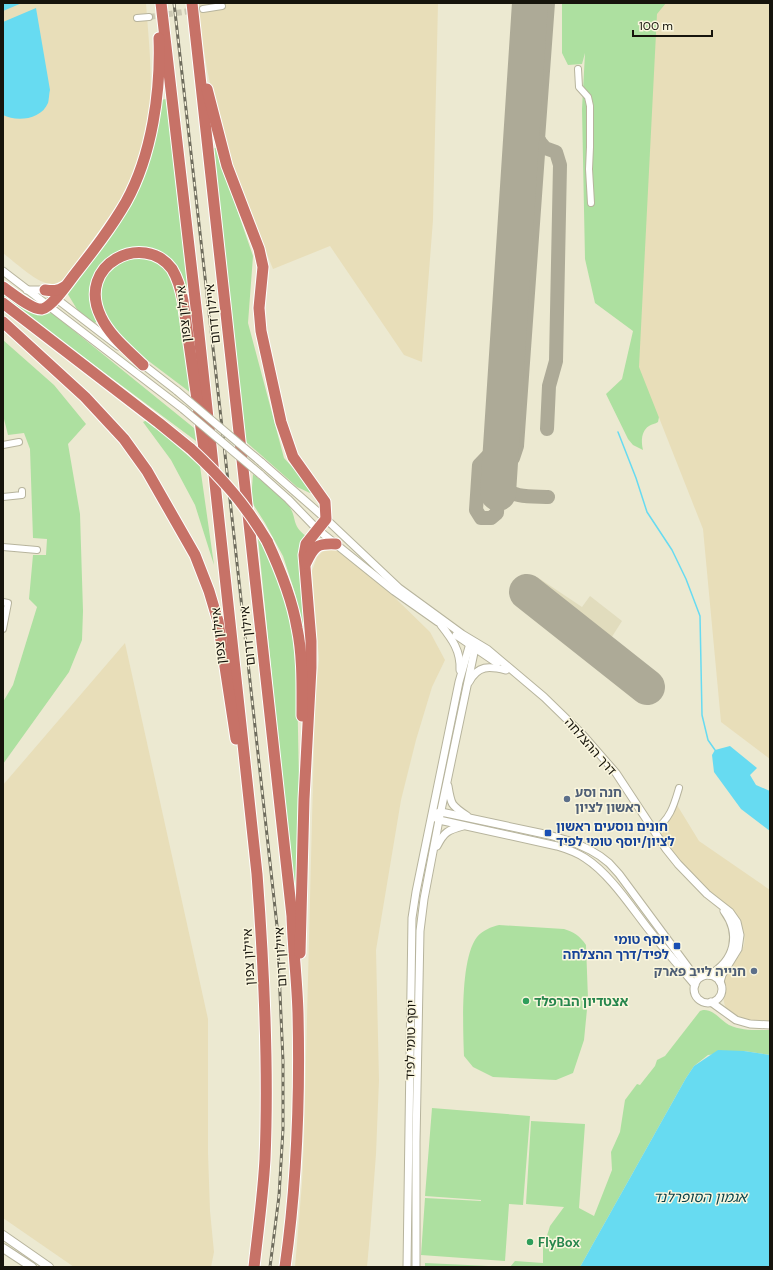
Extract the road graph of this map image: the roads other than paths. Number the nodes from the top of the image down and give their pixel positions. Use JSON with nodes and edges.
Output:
{"nodes":[{"id":1,"x":157,"y":3,"type":"edge"},
{"id":2,"x":161,"y":3,"type":"edge"},
{"id":3,"x":192,"y":3,"type":"edge"},
{"id":4,"x":222,"y":6,"type":"dead end"},
{"id":5,"x":203,"y":9,"type":"tunnel mouth"},
{"id":6,"x":149,"y":17,"type":"tunnel mouth"},
{"id":7,"x":137,"y":18,"type":"dead end"},
{"id":8,"x":197,"y":44,"type":"junction"},
{"id":9,"x":578,"y":69,"type":"dead end"},
{"id":10,"x":591,"y":203,"type":"dead end"},
{"id":11,"x":3,"y":272,"type":"edge"},
{"id":12,"x":3,"y":287,"type":"edge"},
{"id":13,"x":65,"y":287,"type":"junction"},
{"id":14,"x":27,"y":290,"type":"junction"},
{"id":15,"x":45,"y":290,"type":"junction"},
{"id":16,"x":52,"y":302,"type":"junction"},
{"id":17,"x":3,"y":303,"type":"edge"},
{"id":18,"x":3,"y":322,"type":"edge"},
{"id":19,"x":143,"y":365,"type":"junction"},
{"id":20,"x":19,"y":442,"type":"dead end"},
{"id":21,"x":3,"y":445,"type":"edge"},
{"id":22,"x":22,"y":491,"type":"dead end"},
{"id":23,"x":3,"y":497,"type":"edge"},
{"id":24,"x":326,"y":519,"type":"junction"},
{"id":25,"x":317,"y":529,"type":"junction"},
{"id":26,"x":336,"y":544,"type":"junction"},
{"id":27,"x":3,"y":547,"type":"edge"},
{"id":28,"x":37,"y":550,"type":"dead end"},
{"id":29,"x":305,"y":565,"type":"junction"},
{"id":30,"x":227,"y":592,"type":"junction"},
{"id":31,"x":5,"y":603,"type":"edge"},
{"id":32,"x":441,"y":625,"type":"junction"},
{"id":33,"x":3,"y":629,"type":"edge"},
{"id":34,"x":473,"y":644,"type":"junction"},
{"id":35,"x":506,"y":670,"type":"junction"},
{"id":36,"x":459,"y":682,"type":"junction"},
{"id":37,"x":466,"y":687,"type":"junction"},
{"id":38,"x":531,"y":687,"type":"junction"},
{"id":39,"x":447,"y":779,"type":"junction"},
{"id":40,"x":680,"y":788,"type":"dead end"},
{"id":41,"x":304,"y":799,"type":"junction"},
{"id":42,"x":441,"y":812,"type":"junction"},
{"id":43,"x":431,"y":814,"type":"junction"},
{"id":44,"x":470,"y":818,"type":"junction"},
{"id":45,"x":439,"y":820,"type":"junction"},
{"id":46,"x":466,"y":826,"type":"junction"},
{"id":47,"x":654,"y":830,"type":"junction"},
{"id":48,"x":434,"y":852,"type":"junction"},
{"id":49,"x":257,"y":874,"type":"junction"},
{"id":50,"x":719,"y":904,"type":"junction"},
{"id":51,"x":706,"y":976,"type":"junction"},
{"id":52,"x":720,"y":982,"type":"junction"},
{"id":53,"x":695,"y":985,"type":"junction"},
{"id":54,"x":720,"y":995,"type":"junction"},
{"id":55,"x":711,"y":1002,"type":"junction"},
{"id":56,"x":298,"y":1012,"type":"junction"},
{"id":57,"x":729,"y":1016,"type":"junction"},
{"id":58,"x":770,"y":1025,"type":"edge"},
{"id":59,"x":3,"y":1235,"type":"edge"},
{"id":60,"x":3,"y":1248,"type":"edge"},
{"id":61,"x":32,"y":1267,"type":"edge"},
{"id":62,"x":49,"y":1267,"type":"edge"},
{"id":63,"x":254,"y":1267,"type":"edge"},
{"id":64,"x":285,"y":1267,"type":"edge"},
{"id":65,"x":407,"y":1267,"type":"edge"},
{"id":66,"x":416,"y":1267,"type":"edge"}],
"edges":[{"from":1,"to":13,"type":"highway"},
{"from":2,"to":30,"type":"highway","name":"איילון צפון"},
{"from":3,"to":8,"type":"highway","name":"איילון דרום"},
{"from":4,"to":5,"type":"street"},
{"from":6,"to":7,"type":"street"},
{"from":8,"to":24,"type":"highway"},
{"from":8,"to":56,"type":"highway","name":"איילון דרום"},
{"from":9,"to":10,"type":"street"},
{"from":11,"to":14,"type":"street"},
{"from":12,"to":16,"type":"highway"},
{"from":13,"to":15,"type":"highway"},
{"from":13,"to":16,"type":"highway"},
{"from":14,"to":15,"type":"street"},
{"from":14,"to":16,"type":"street"},
{"from":15,"to":16,"type":"street"},
{"from":16,"to":19,"type":"street","name":"דרך ההצלחה"},
{"from":16,"to":25,"type":"street","name":"דרך ההצלחה","bridge":true},
{"from":17,"to":41,"type":"highway","bridge":true},
{"from":18,"to":49,"type":"highway"},
{"from":19,"to":24,"type":"street","name":"דרך ההצלחה","bridge":true},
{"from":19,"to":30,"type":"highway"},
{"from":20,"to":21,"type":"street"},
{"from":22,"to":23,"type":"street"},
{"from":24,"to":25,"type":"highway"},
{"from":24,"to":34,"type":"street","name":"דרך ההצלחה"},
{"from":25,"to":26,"type":"street","name":"דרך ההצלחה"},
{"from":25,"to":29,"type":"highway"},
{"from":26,"to":29,"type":"highway"},
{"from":26,"to":32,"type":"street","name":"דרך ההצלחה"},
{"from":27,"to":28,"type":"street"},
{"from":29,"to":41,"type":"highway"},
{"from":30,"to":49,"type":"highway","name":"איילון צפון"},
{"from":31,"to":33,"type":"street"},
{"from":32,"to":34,"type":"street","name":"דרך ההצלחה"},
{"from":32,"to":36,"type":"street"},
{"from":34,"to":35,"type":"street","name":"דרך ההצלחה"},
{"from":34,"to":36,"type":"street"},
{"from":34,"to":37,"type":"street","name":"יוסף טומי לפיד"},
{"from":34,"to":38,"type":"street","name":"דרך ההצלחה"},
{"from":35,"to":37,"type":"street"},
{"from":35,"to":38,"type":"street","name":"דרך ההצלחה"},
{"from":36,"to":43,"type":"street","name":"יוסף טומי לפיד"},
{"from":37,"to":39,"type":"street","name":"יוסף טומי לפיד"},
{"from":38,"to":47,"type":"street","name":"דרך ההצלחה"},
{"from":39,"to":42,"type":"street","name":"יוסף טומי לפיד"},
{"from":39,"to":44,"type":"street"},
{"from":40,"to":47,"type":"street"},
{"from":41,"to":56,"type":"highway"},
{"from":42,"to":43,"type":"street"},
{"from":42,"to":44,"type":"street"},
{"from":42,"to":45,"type":"street","name":"יוסף טומי לפיד"},
{"from":43,"to":45,"type":"street"},
{"from":43,"to":65,"type":"street","name":"יוסף טומי לפיד"},
{"from":44,"to":51,"type":"street"},
{"from":45,"to":46,"type":"street"},
{"from":45,"to":48,"type":"street","name":"יוסף טומי לפיד"},
{"from":46,"to":48,"type":"street"},
{"from":46,"to":53,"type":"street"},
{"from":47,"to":50,"type":"street","name":"דרך ההצלחה"},
{"from":48,"to":66,"type":"street","name":"יוסף טומי לפיד"},
{"from":49,"to":63,"type":"highway","name":"איילון צפון"},
{"from":50,"to":51,"type":"street","name":"דרך ההצלחה"},
{"from":50,"to":52,"type":"street","name":"דרך ההצלחה"},
{"from":51,"to":52,"type":"street"},
{"from":51,"to":53,"type":"street"},
{"from":52,"to":54,"type":"street"},
{"from":53,"to":55,"type":"street"},
{"from":54,"to":55,"type":"street"},
{"from":54,"to":57,"type":"street"},
{"from":55,"to":57,"type":"street"},
{"from":56,"to":64,"type":"highway","name":"איילון דרום"},
{"from":57,"to":58,"type":"street"},
{"from":59,"to":62,"type":"main road"},
{"from":60,"to":61,"type":"main road"}]}
